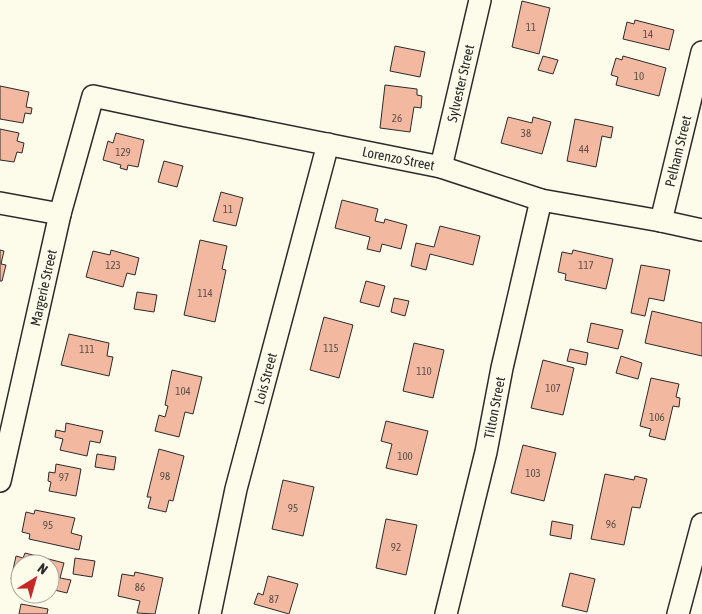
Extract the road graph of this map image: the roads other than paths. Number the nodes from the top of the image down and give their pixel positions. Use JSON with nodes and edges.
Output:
{"nodes":[{"id":1,"x":480,"y":0,"type":"edge"},
{"id":2,"x":702,"y":52,"type":"edge"},
{"id":3,"x":92,"y":96,"type":"joint"},
{"id":4,"x":328,"y":144,"type":"junction"},
{"id":5,"x":441,"y":167,"type":"junction"},
{"id":6,"x":541,"y":200,"type":"junction"},
{"id":7,"x":0,"y":203,"type":"edge"},
{"id":8,"x":60,"y":214,"type":"junction"},
{"id":9,"x":662,"y":221,"type":"junction"},
{"id":10,"x":702,"y":230,"type":"edge"},
{"id":11,"x":0,"y":481,"type":"edge"},
{"id":12,"x":702,"y":524,"type":"edge"},
{"id":13,"x":210,"y":614,"type":"edge"},
{"id":14,"x":446,"y":614,"type":"edge"},
{"id":15,"x":678,"y":614,"type":"edge"}],
"edges":[{"from":1,"to":5,"type":"street","name":"Sylvester Street"},
{"from":2,"to":9,"type":"street","name":"Pelham Street"},
{"from":3,"to":4,"type":"street","name":"Lorenzo Street"},
{"from":3,"to":8,"type":"street","name":"Margerie Street"},
{"from":4,"to":5,"type":"street","name":"Lorenzo Street"},
{"from":4,"to":13,"type":"street","name":"Lois Street"},
{"from":5,"to":6,"type":"street","name":"Lorenzo Street"},
{"from":6,"to":9,"type":"street","name":"Lorenzo Street"},
{"from":6,"to":14,"type":"street","name":"Tilton Street"},
{"from":7,"to":8,"type":"street"},
{"from":8,"to":11,"type":"street","name":"Margerie Street"},
{"from":9,"to":10,"type":"street","name":"Lorenzo Street"},
{"from":12,"to":15,"type":"street"}]}
